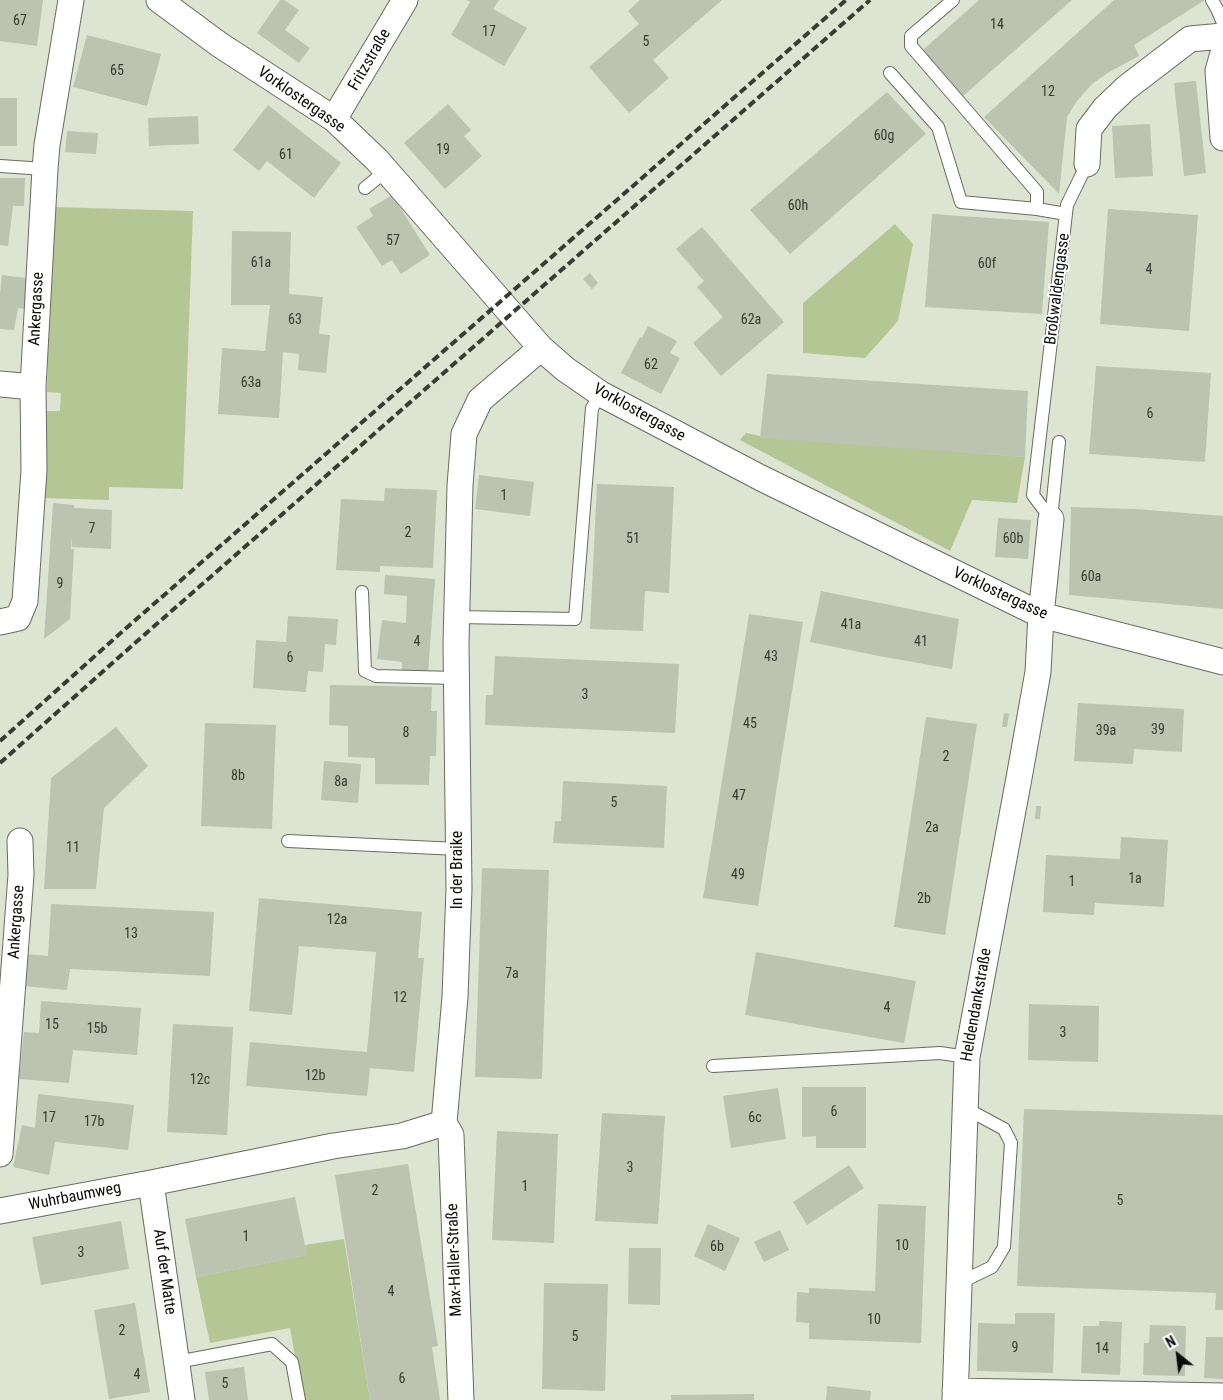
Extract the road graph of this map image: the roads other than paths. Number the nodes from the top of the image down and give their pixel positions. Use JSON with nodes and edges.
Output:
{"nodes":[{"id":1,"x":71,"y":0,"type":"edge"},
{"id":2,"x":159,"y":0,"type":"edge"},
{"id":3,"x":405,"y":0,"type":"edge"},
{"id":4,"x":953,"y":0,"type":"edge"},
{"id":5,"x":1212,"y":0,"type":"edge"},
{"id":6,"x":1223,"y":23,"type":"edge"},
{"id":7,"x":1223,"y":36,"type":"edge"},
{"id":8,"x":1223,"y":53,"type":"edge"},
{"id":9,"x":890,"y":74,"type":"dead end"},
{"id":10,"x":334,"y":119,"type":"junction"},
{"id":11,"x":1223,"y":138,"type":"edge"},
{"id":12,"x":1087,"y":164,"type":"joint"},
{"id":13,"x":0,"y":166,"type":"edge"},
{"id":14,"x":44,"y":169,"type":"junction"},
{"id":15,"x":386,"y":170,"type":"junction"},
{"id":16,"x":366,"y":188,"type":"dead end"},
{"id":17,"x":1037,"y":209,"type":"junction"},
{"id":18,"x":1066,"y":214,"type":"junction"},
{"id":19,"x":541,"y":348,"type":"junction"},
{"id":20,"x":0,"y":384,"type":"edge"},
{"id":21,"x":33,"y":387,"type":"junction"},
{"id":22,"x":601,"y":394,"type":"junction"},
{"id":23,"x":1059,"y":442,"type":"dead end"},
{"id":24,"x":1051,"y":519,"type":"junction"},
{"id":25,"x":362,"y":592,"type":"dead end"},
{"id":26,"x":1041,"y":615,"type":"junction"},
{"id":27,"x":456,"y":617,"type":"junction"},
{"id":28,"x":9,"y":620,"type":"edge"},
{"id":29,"x":1223,"y":662,"type":"edge"},
{"id":30,"x":456,"y":678,"type":"junction"},
{"id":31,"x":288,"y":840,"type":"dead end"},
{"id":32,"x":20,"y":841,"type":"dead end"},
{"id":33,"x":458,"y":849,"type":"junction"},
{"id":34,"x":967,"y":1057,"type":"junction"},
{"id":35,"x":713,"y":1066,"type":"dead end"},
{"id":36,"x":965,"y":1108,"type":"junction"},
{"id":37,"x":444,"y":1123,"type":"junction"},
{"id":38,"x":0,"y":1154,"type":"edge"},
{"id":39,"x":151,"y":1183,"type":"junction"},
{"id":40,"x":0,"y":1211,"type":"edge"},
{"id":41,"x":959,"y":1284,"type":"junction"},
{"id":42,"x":176,"y":1362,"type":"junction"},
{"id":43,"x":955,"y":1396,"type":"edge"},
{"id":44,"x":1223,"y":1396,"type":"edge"},
{"id":45,"x":182,"y":1400,"type":"edge"},
{"id":46,"x":298,"y":1400,"type":"edge"},
{"id":47,"x":461,"y":1400,"type":"edge"}],
"edges":[{"from":1,"to":14,"type":"street","name":"Ankergasse"},
{"from":2,"to":10,"type":"street","name":"Vorklostergasse"},
{"from":3,"to":10,"type":"street","name":"Fritzstraße"},
{"from":4,"to":17,"type":"lane"},
{"from":5,"to":6,"type":"lane"},
{"from":7,"to":12,"type":"street","name":"Broßwaldengasse"},
{"from":8,"to":11,"type":"street"},
{"from":9,"to":17,"type":"lane"},
{"from":10,"to":15,"type":"street","name":"Vorklostergasse"},
{"from":12,"to":18,"type":"lane","name":"Broßwaldengasse"},
{"from":13,"to":14,"type":"lane"},
{"from":14,"to":21,"type":"street","name":"Ankergasse"},
{"from":15,"to":16,"type":"lane"},
{"from":15,"to":19,"type":"street","name":"Vorklostergasse"},
{"from":17,"to":18,"type":"lane"},
{"from":18,"to":24,"type":"lane","name":"Broßwaldengasse"},
{"from":19,"to":22,"type":"street","name":"Vorklostergasse"},
{"from":19,"to":27,"type":"street","name":"In der Braike"},
{"from":20,"to":21,"type":"street"},
{"from":21,"to":28,"type":"street","name":"Ankergasse"},
{"from":22,"to":26,"type":"street","name":"Vorklostergasse"},
{"from":22,"to":27,"type":"lane"},
{"from":23,"to":24,"type":"lane"},
{"from":24,"to":26,"type":"street"},
{"from":25,"to":30,"type":"lane"},
{"from":26,"to":29,"type":"street","name":"Vorklostergasse"},
{"from":26,"to":34,"type":"street","name":"Heldendankstraße"},
{"from":27,"to":30,"type":"street","name":"In der Braike"},
{"from":30,"to":33,"type":"street","name":"In der Braike"},
{"from":31,"to":33,"type":"lane"},
{"from":32,"to":38,"type":"street","name":"Ankergasse"},
{"from":33,"to":37,"type":"street","name":"In der Braike"},
{"from":34,"to":35,"type":"lane"},
{"from":34,"to":36,"type":"street","name":"Heldendankstraße"},
{"from":36,"to":41,"type":"street","name":"Heldendankstraße"},
{"from":36,"to":41,"type":"lane"},
{"from":37,"to":39,"type":"street"},
{"from":37,"to":47,"type":"street","name":"Max-Haller-Straße"},
{"from":39,"to":40,"type":"street","name":"Wuhrbaumweg"},
{"from":39,"to":42,"type":"street","name":"Auf der Matte"},
{"from":41,"to":43,"type":"street","name":"Heldendankstraße"},
{"from":42,"to":45,"type":"street","name":"Auf der Matte"},
{"from":42,"to":46,"type":"lane"},
{"from":43,"to":44,"type":"street"}]}
